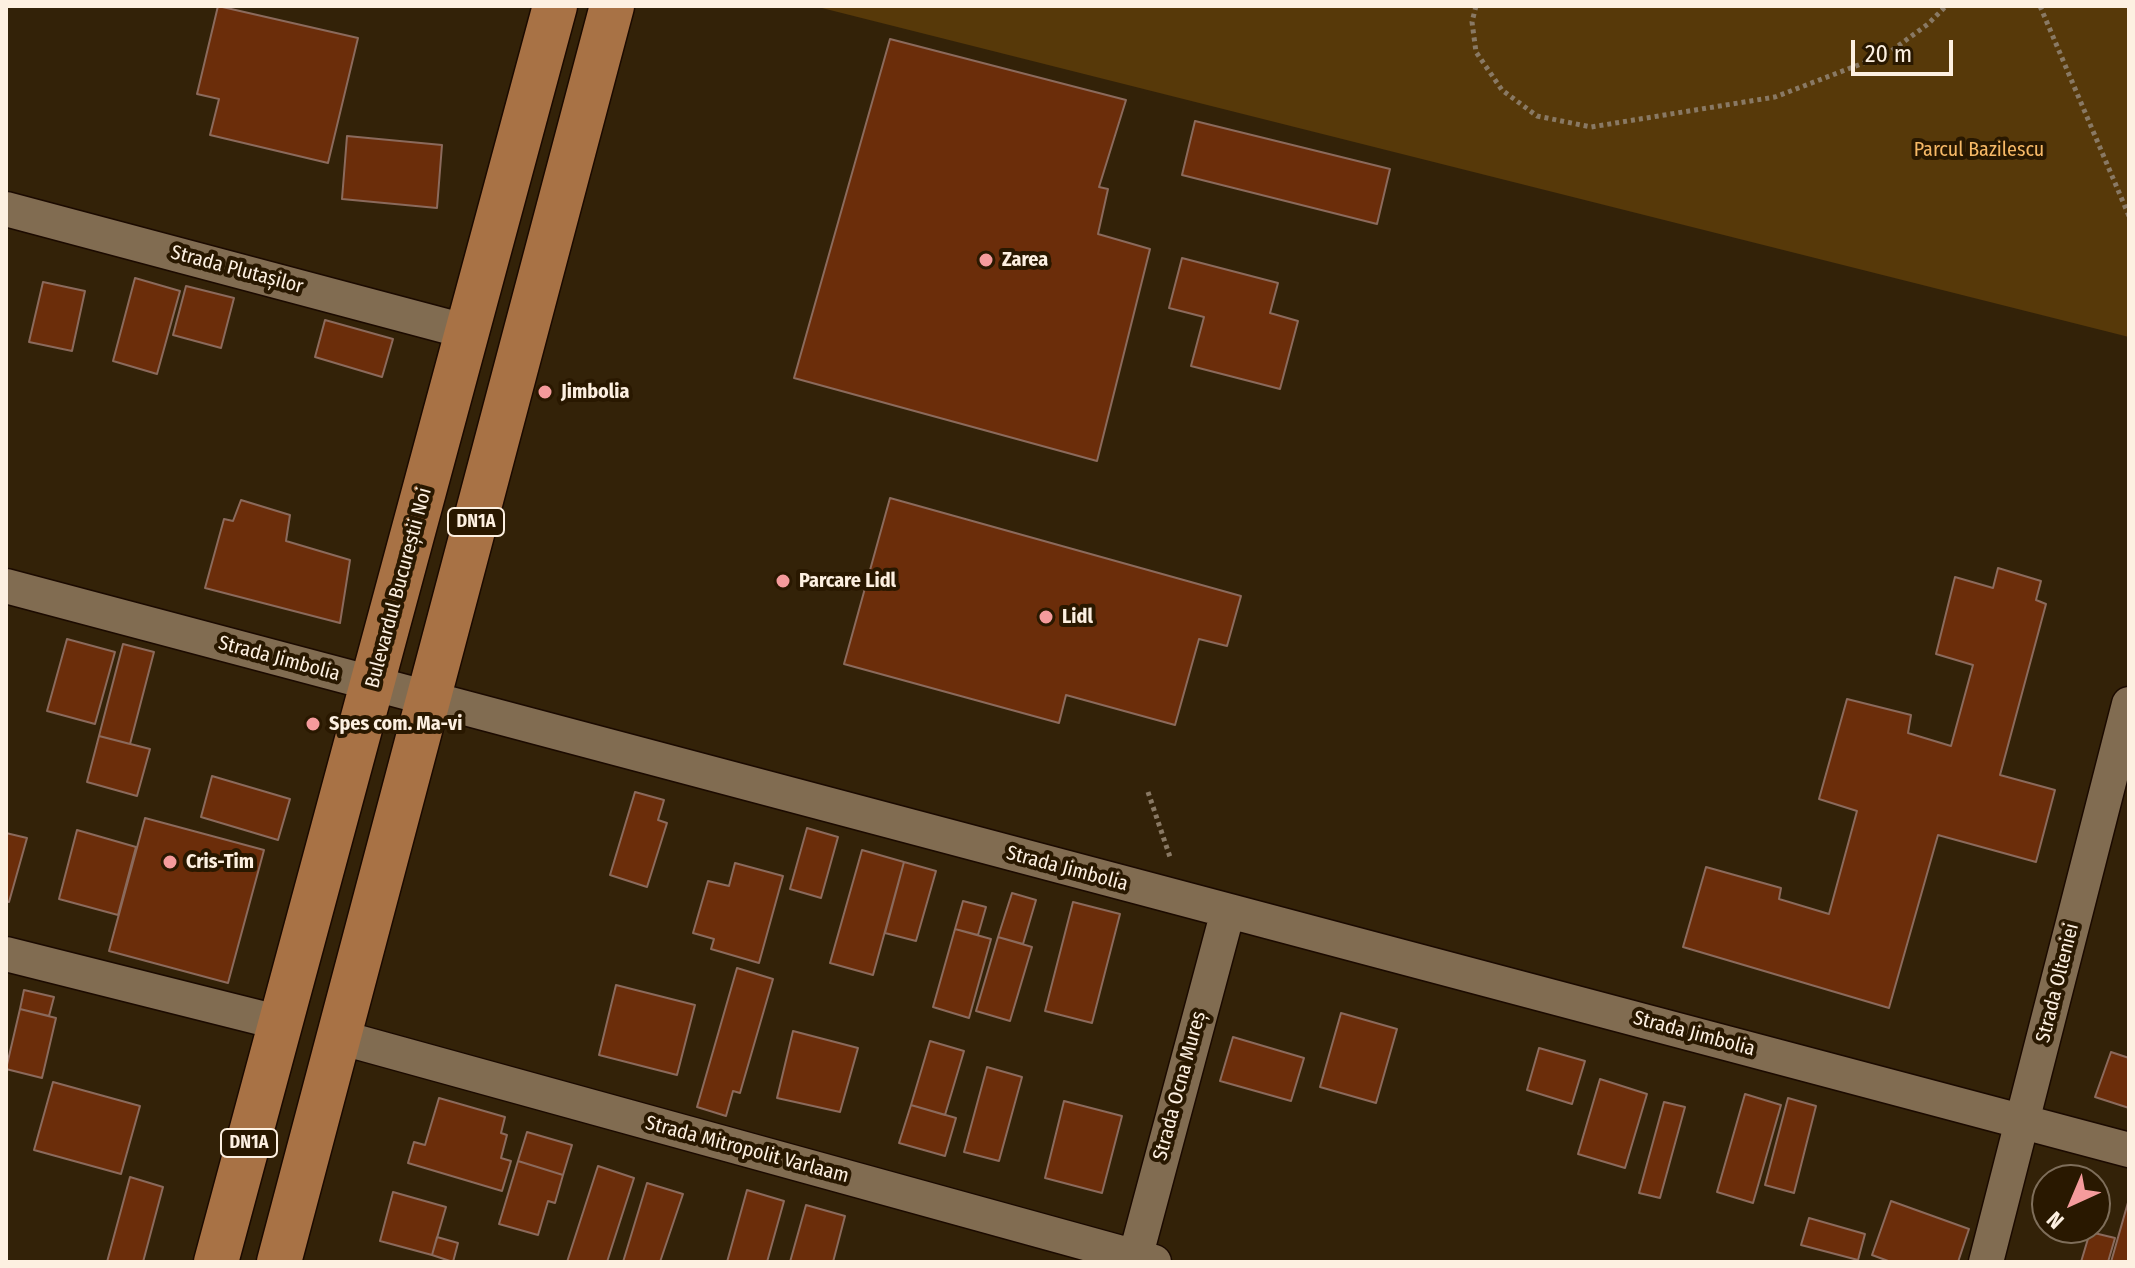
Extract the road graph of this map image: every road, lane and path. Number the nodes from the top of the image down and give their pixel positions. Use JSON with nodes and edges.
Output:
{"nodes":[{"id":1,"x":555,"y":6,"type":"edge"},
{"id":2,"x":612,"y":6,"type":"edge"},
{"id":3,"x":1476,"y":6,"type":"edge"},
{"id":4,"x":1946,"y":6,"type":"edge"},
{"id":5,"x":2040,"y":6,"type":"edge"},
{"id":6,"x":6,"y":209,"type":"edge"},
{"id":7,"x":2129,"y":216,"type":"edge"},
{"id":8,"x":468,"y":332,"type":"junction"},
{"id":9,"x":6,"y":586,"type":"edge"},
{"id":10,"x":373,"y":684,"type":"junction"},
{"id":11,"x":428,"y":697,"type":"junction"},
{"id":12,"x":2129,"y":704,"type":"edge"},
{"id":13,"x":2120,"y":778,"type":"edge"},
{"id":14,"x":1148,"y":792,"type":"dead end"},
{"id":15,"x":1174,"y":869,"type":"dead end"},
{"id":16,"x":1228,"y":911,"type":"junction"},
{"id":17,"x":6,"y":954,"type":"edge"},
{"id":18,"x":281,"y":1023,"type":"junction"},
{"id":19,"x":339,"y":1037,"type":"junction"},
{"id":20,"x":2023,"y":1122,"type":"junction"},
{"id":21,"x":2129,"y":1150,"type":"edge"},
{"id":22,"x":1141,"y":1260,"type":"edge"},
{"id":23,"x":216,"y":1262,"type":"edge"},
{"id":24,"x":279,"y":1262,"type":"edge"},
{"id":25,"x":1986,"y":1262,"type":"edge"}],
"edges":[{"from":1,"to":8,"type":"main road","name":"Bulevardul Bucureștii Noi","number":"DN1A"},
{"from":2,"to":11,"type":"main road","number":"DN1A"},
{"from":3,"to":4,"type":"path"},
{"from":5,"to":7,"type":"path"},
{"from":6,"to":8,"type":"street","name":"Strada Plutașilor"},
{"from":8,"to":10,"type":"main road","name":"Bulevardul Bucureștii Noi","number":"DN1A"},
{"from":9,"to":10,"type":"street","name":"Strada Jimbolia"},
{"from":10,"to":11,"type":"street","name":"Strada Jimbolia"},
{"from":10,"to":18,"type":"main road","name":"Bulevardul Bucureștii Noi","number":"DN1A"},
{"from":11,"to":16,"type":"street","name":"Strada Jimbolia"},
{"from":11,"to":19,"type":"main road","number":"DN1A"},
{"from":12,"to":13,"type":"street","name":"Strada Olteniei"},
{"from":13,"to":20,"type":"street","name":"Strada Olteniei"},
{"from":14,"to":15,"type":"path"},
{"from":16,"to":20,"type":"street","name":"Strada Jimbolia"},
{"from":16,"to":22,"type":"street","name":"Strada Ocna Mureș"},
{"from":17,"to":18,"type":"street"},
{"from":18,"to":23,"type":"main road","name":"Bulevardul Bucureștii Noi","number":"DN1A"},
{"from":19,"to":22,"type":"street","name":"Strada Mitropolit Varlaam"},
{"from":19,"to":24,"type":"main road","number":"DN1A"},
{"from":20,"to":21,"type":"street","name":"Strada Jimbolia"},
{"from":20,"to":25,"type":"street","name":"Strada Olteniei"}]}
